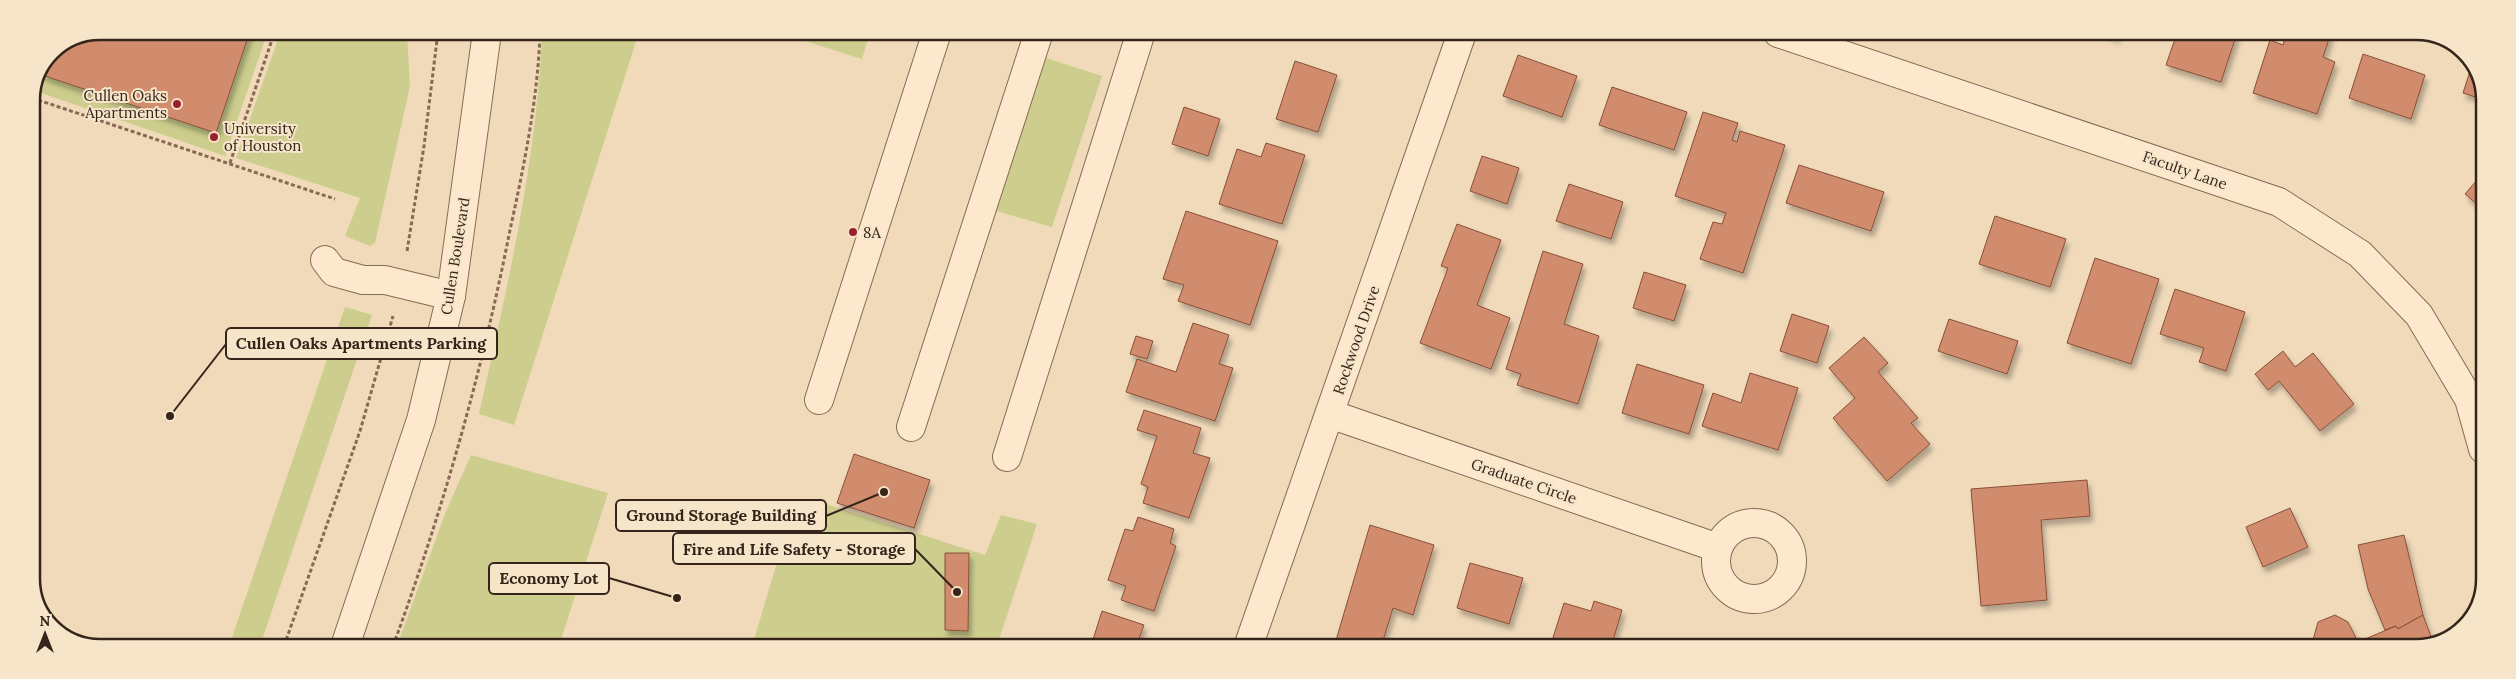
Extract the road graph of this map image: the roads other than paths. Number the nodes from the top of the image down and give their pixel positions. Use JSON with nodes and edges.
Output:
{"nodes":[{"id":1,"x":486,"y":40,"type":"edge"},
{"id":2,"x":934,"y":40,"type":"edge"},
{"id":3,"x":1036,"y":40,"type":"edge"},
{"id":4,"x":1138,"y":40,"type":"edge"},
{"id":5,"x":1460,"y":40,"type":"edge"},
{"id":6,"x":1799,"y":40,"type":"edge"},
{"id":7,"x":319,"y":259,"type":"dead end"},
{"id":8,"x":451,"y":296,"type":"junction"},
{"id":9,"x":819,"y":400,"type":"dead end"},
{"id":10,"x":1330,"y":414,"type":"junction"},
{"id":11,"x":2476,"y":424,"type":"edge"},
{"id":12,"x":911,"y":427,"type":"dead end"},
{"id":13,"x":1006,"y":457,"type":"dead end"},
{"id":14,"x":1718,"y":548,"type":"dead end"},
{"id":15,"x":347,"y":639,"type":"edge"},
{"id":16,"x":1251,"y":639,"type":"edge"}],
"edges":[{"from":1,"to":8,"type":"street","name":"Cullen Boulevard"},
{"from":2,"to":9,"type":"street"},
{"from":3,"to":12,"type":"street"},
{"from":4,"to":13,"type":"street"},
{"from":5,"to":10,"type":"street","name":"Rockwood Drive"},
{"from":6,"to":11,"type":"street","name":"Faculty Lane"},
{"from":7,"to":8,"type":"street"},
{"from":8,"to":15,"type":"street","name":"Cullen Boulevard"},
{"from":10,"to":14,"type":"street","name":"Graduate Circle"},
{"from":10,"to":16,"type":"street","name":"Rockwood Drive"}]}
